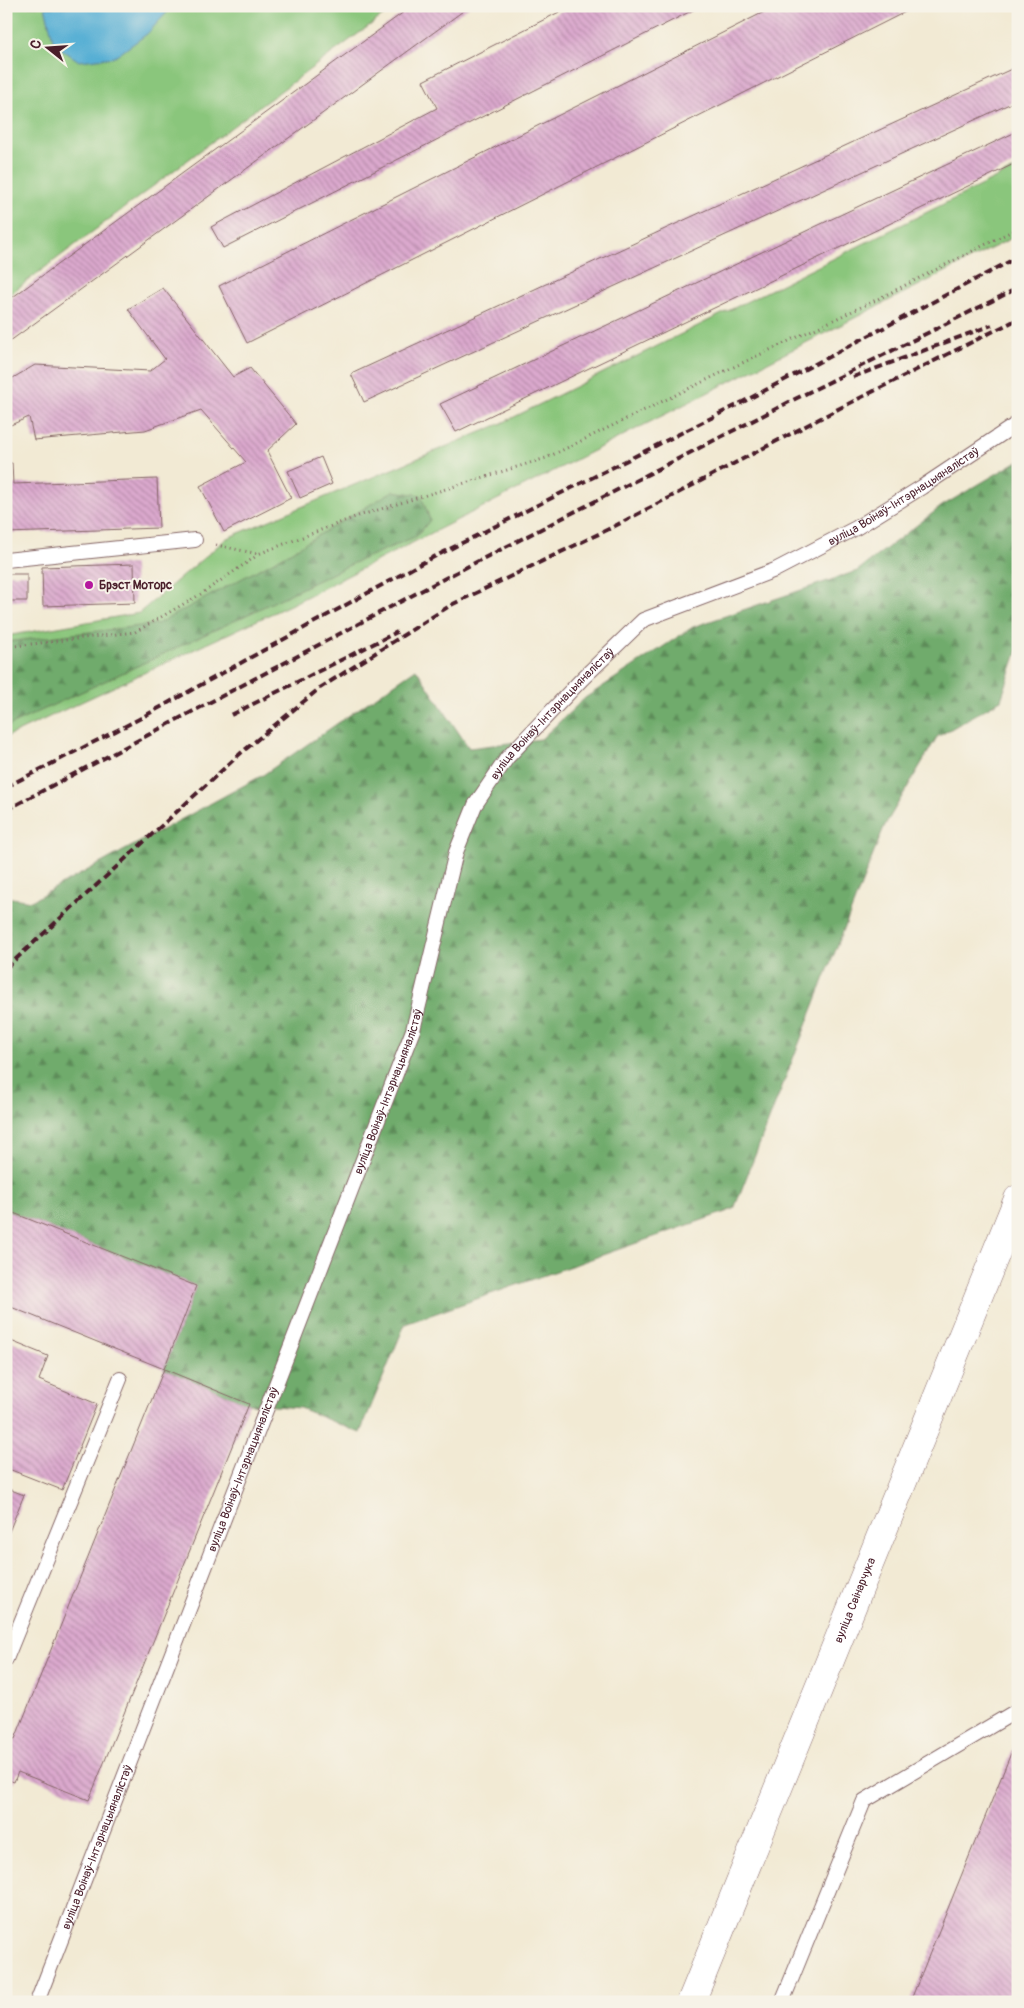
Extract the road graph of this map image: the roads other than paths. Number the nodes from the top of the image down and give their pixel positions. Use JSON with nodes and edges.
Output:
{"nodes":[{"id":1,"x":1018,"y":423,"type":"edge"},
{"id":2,"x":195,"y":540,"type":"road end"},
{"id":3,"x":6,"y":560,"type":"edge"},
{"id":4,"x":1018,"y":1199,"type":"edge"},
{"id":5,"x":120,"y":1379,"type":"dead end"},
{"id":6,"x":6,"y":1659,"type":"edge"},
{"id":7,"x":1018,"y":1710,"type":"edge"},
{"id":8,"x":37,"y":2002,"type":"edge"},
{"id":9,"x":691,"y":2002,"type":"edge"},
{"id":10,"x":782,"y":2002,"type":"edge"}],
"edges":[{"from":1,"to":8,"type":"lane","name":"вуліца Воінаў-Інтэрнацыяналістаў"},
{"from":2,"to":3,"type":"lane"},
{"from":4,"to":9,"type":"street","name":"вуліца Свінарчука"},
{"from":5,"to":6,"type":"lane"},
{"from":7,"to":10,"type":"lane"}]}
